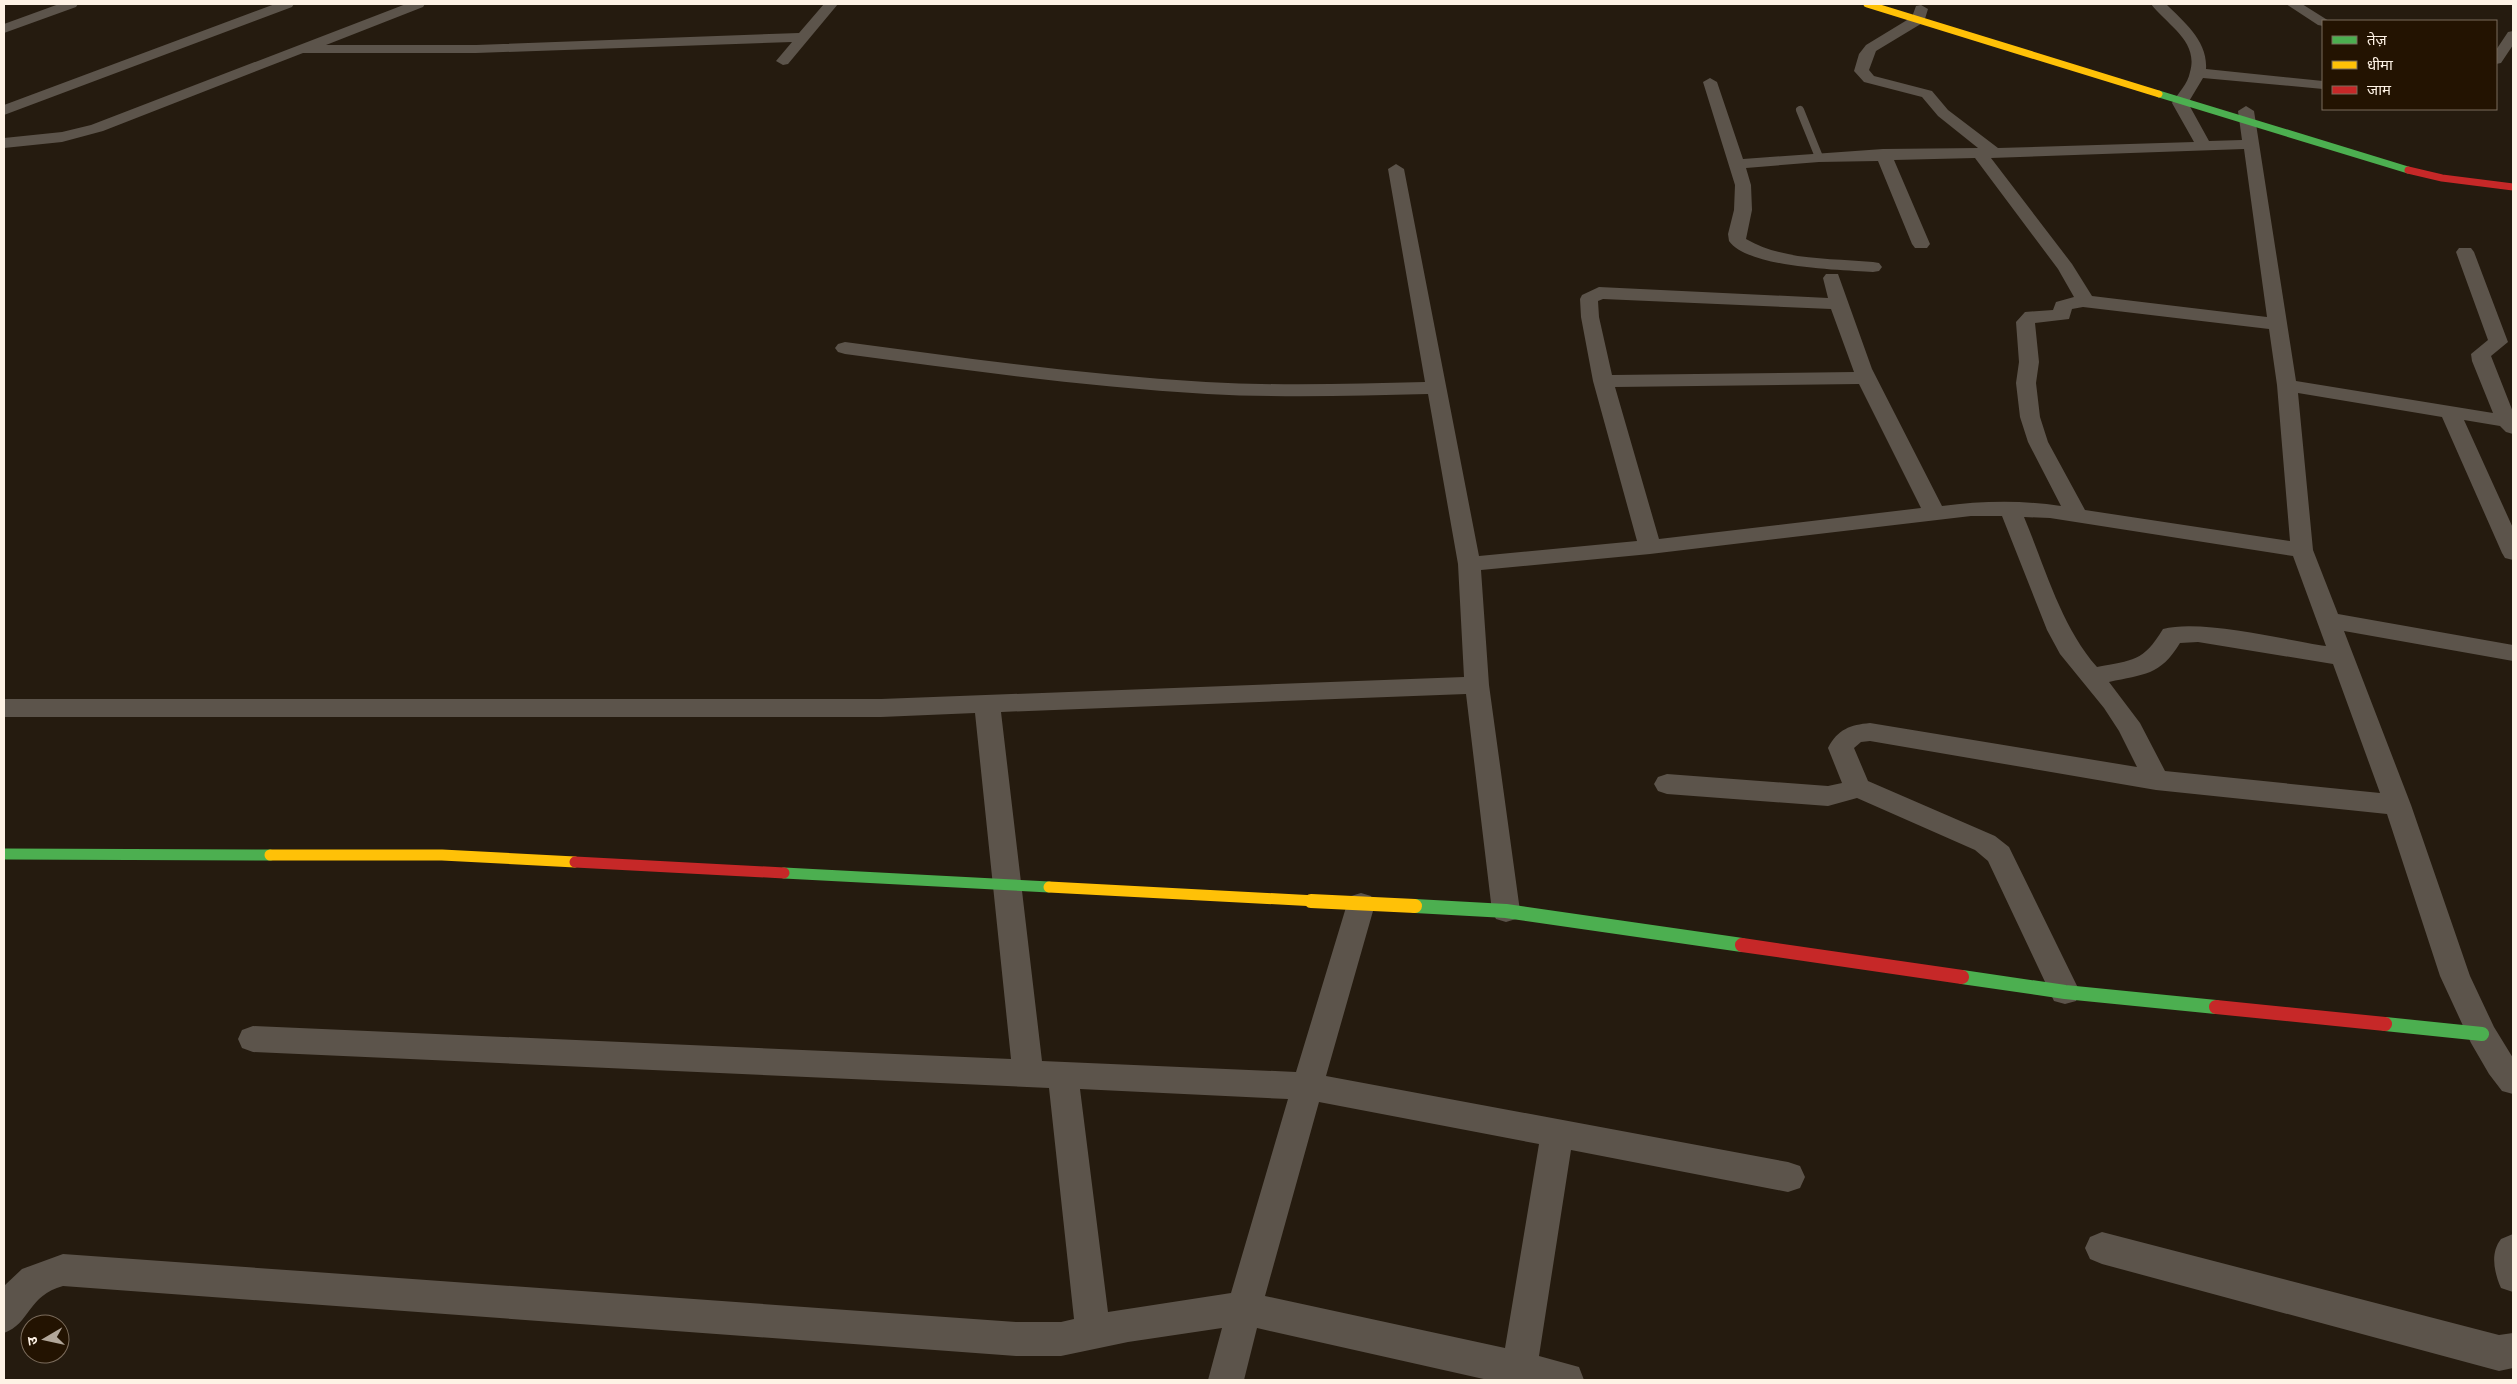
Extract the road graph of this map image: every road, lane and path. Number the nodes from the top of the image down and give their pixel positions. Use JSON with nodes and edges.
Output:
{"nodes":[{"id":1,"x":71,"y":4,"type":"edge"},
{"id":2,"x":287,"y":4,"type":"edge"},
{"id":3,"x":418,"y":4,"type":"edge"},
{"id":4,"x":831,"y":4,"type":"edge"},
{"id":5,"x":1867,"y":4,"type":"edge"},
{"id":6,"x":1902,"y":4,"type":"edge"},
{"id":7,"x":2158,"y":4,"type":"edge"},
{"id":8,"x":2293,"y":4,"type":"edge"},
{"id":9,"x":1921,"y":11,"type":"edge"},
{"id":10,"x":2322,"y":21,"type":"edge"},
{"id":11,"x":4,"y":29,"type":"edge"},
{"id":12,"x":2513,"y":35,"type":"edge"},
{"id":13,"x":803,"y":37,"type":"junction"},
{"id":14,"x":300,"y":49,"type":"junction"},
{"id":15,"x":2497,"y":59,"type":"edge"},
{"id":16,"x":783,"y":61,"type":"dead end"},
{"id":17,"x":2198,"y":73,"type":"junction"},
{"id":18,"x":1710,"y":82,"type":"dead end"},
{"id":19,"x":2322,"y":85,"type":"edge"},
{"id":20,"x":2183,"y":97,"type":"junction"},
{"id":21,"x":4,"y":110,"type":"edge"},
{"id":22,"x":1800,"y":110,"type":"dead end"},
{"id":23,"x":2249,"y":126,"type":"junction"},
{"id":24,"x":4,"y":143,"type":"edge"},
{"id":25,"x":2204,"y":146,"type":"junction"},
{"id":26,"x":1986,"y":153,"type":"junction"},
{"id":27,"x":1883,"y":154,"type":"junction"},
{"id":28,"x":1819,"y":156,"type":"junction"},
{"id":29,"x":1737,"y":164,"type":"junction"},
{"id":30,"x":1396,"y":169,"type":"dead end"},
{"id":31,"x":2513,"y":176,"type":"edge"},
{"id":32,"x":2513,"y":187,"type":"edge"},
{"id":33,"x":1921,"y":244,"type":"dead end"},
{"id":34,"x":2465,"y":252,"type":"dead end"},
{"id":35,"x":1873,"y":267,"type":"dead end"},
{"id":36,"x":1832,"y":278,"type":"dead end"},
{"id":37,"x":2083,"y":301,"type":"junction"},
{"id":38,"x":1838,"y":304,"type":"junction"},
{"id":39,"x":2278,"y":324,"type":"junction"},
{"id":40,"x":2504,"y":335,"type":"edge"},
{"id":41,"x":845,"y":348,"type":"dead end"},
{"id":42,"x":1867,"y":378,"type":"junction"},
{"id":43,"x":1604,"y":380,"type":"junction"},
{"id":44,"x":2287,"y":385,"type":"junction"},
{"id":45,"x":1436,"y":388,"type":"junction"},
{"id":46,"x":2450,"y":411,"type":"junction"},
{"id":47,"x":2511,"y":423,"type":"edge"},
{"id":48,"x":2010,"y":509,"type":"junction"},
{"id":49,"x":1934,"y":512,"type":"junction"},
{"id":50,"x":2077,"y":515,"type":"junction"},
{"id":51,"x":1650,"y":547,"type":"junction"},
{"id":52,"x":2302,"y":550,"type":"junction"},
{"id":53,"x":2513,"y":554,"type":"edge"},
{"id":54,"x":1469,"y":564,"type":"junction"},
{"id":55,"x":2328,"y":620,"type":"junction"},
{"id":56,"x":2513,"y":653,"type":"edge"},
{"id":57,"x":2342,"y":657,"type":"junction"},
{"id":58,"x":2091,"y":677,"type":"junction"},
{"id":59,"x":1477,"y":685,"type":"junction"},
{"id":60,"x":987,"y":704,"type":"junction"},
{"id":61,"x":4,"y":708,"type":"edge"},
{"id":62,"x":2156,"y":780,"type":"junction"},
{"id":63,"x":1667,"y":784,"type":"dead end"},
{"id":64,"x":1857,"y":787,"type":"junction"},
{"id":65,"x":2398,"y":805,"type":"junction"},
{"id":66,"x":4,"y":854,"type":"edge"},
{"id":67,"x":1007,"y":885,"type":"junction"},
{"id":68,"x":1361,"y":904,"type":"junction"},
{"id":69,"x":1506,"y":912,"type":"junction"},
{"id":70,"x":2065,"y":992,"type":"junction"},
{"id":71,"x":2482,"y":1034,"type":"junction"},
{"id":72,"x":253,"y":1039,"type":"dead end"},
{"id":73,"x":1028,"y":1074,"type":"junction"},
{"id":74,"x":1063,"y":1075,"type":"junction"},
{"id":75,"x":2513,"y":1081,"type":"edge"},
{"id":76,"x":1307,"y":1086,"type":"junction"},
{"id":77,"x":1557,"y":1133,"type":"junction"},
{"id":78,"x":1788,"y":1177,"type":"dead end"},
{"id":79,"x":2102,"y":1248,"type":"dead end"},
{"id":80,"x":2513,"y":1250,"type":"edge"},
{"id":81,"x":2513,"y":1276,"type":"edge"},
{"id":82,"x":1244,"y":1308,"type":"junction"},
{"id":83,"x":4,"y":1316,"type":"edge"},
{"id":84,"x":1093,"y":1332,"type":"junction"},
{"id":85,"x":2513,"y":1351,"type":"edge"},
{"id":86,"x":1519,"y":1370,"type":"junction"},
{"id":87,"x":1226,"y":1380,"type":"edge"},
{"id":88,"x":1566,"y":1380,"type":"edge"}],
"edges":[{"from":1,"to":11,"type":"street"},
{"from":2,"to":21,"type":"street"},
{"from":3,"to":14,"type":"street"},
{"from":4,"to":13,"type":"street"},
{"from":5,"to":9,"type":"street"},
{"from":6,"to":9,"type":"street"},
{"from":7,"to":17,"type":"street"},
{"from":8,"to":10,"type":"street"},
{"from":9,"to":20,"type":"street"},
{"from":9,"to":26,"type":"street"},
{"from":12,"to":15,"type":"street"},
{"from":13,"to":14,"type":"street"},
{"from":13,"to":16,"type":"street"},
{"from":14,"to":24,"type":"street"},
{"from":17,"to":19,"type":"street"},
{"from":17,"to":20,"type":"street"},
{"from":18,"to":29,"type":"street"},
{"from":20,"to":23,"type":"street"},
{"from":20,"to":25,"type":"street"},
{"from":22,"to":28,"type":"lane"},
{"from":23,"to":25,"type":"street"},
{"from":23,"to":31,"type":"street"},
{"from":23,"to":32,"type":"street"},
{"from":23,"to":39,"type":"street"},
{"from":25,"to":26,"type":"street"},
{"from":26,"to":27,"type":"street"},
{"from":26,"to":37,"type":"street"},
{"from":27,"to":28,"type":"street"},
{"from":27,"to":33,"type":"street"},
{"from":28,"to":29,"type":"street"},
{"from":29,"to":35,"type":"street"},
{"from":30,"to":45,"type":"street"},
{"from":34,"to":40,"type":"street"},
{"from":36,"to":38,"type":"street"},
{"from":37,"to":39,"type":"street"},
{"from":37,"to":50,"type":"street"},
{"from":38,"to":42,"type":"street"},
{"from":38,"to":43,"type":"street"},
{"from":39,"to":44,"type":"street"},
{"from":40,"to":47,"type":"street"},
{"from":41,"to":45,"type":"street"},
{"from":42,"to":43,"type":"street"},
{"from":42,"to":49,"type":"street"},
{"from":43,"to":51,"type":"street"},
{"from":44,"to":46,"type":"street"},
{"from":44,"to":52,"type":"street"},
{"from":45,"to":54,"type":"street"},
{"from":46,"to":47,"type":"street"},
{"from":46,"to":53,"type":"street"},
{"from":48,"to":49,"type":"street"},
{"from":48,"to":50,"type":"street"},
{"from":48,"to":58,"type":"street"},
{"from":49,"to":51,"type":"street"},
{"from":50,"to":52,"type":"street"},
{"from":51,"to":54,"type":"street"},
{"from":52,"to":55,"type":"street"},
{"from":54,"to":59,"type":"street"},
{"from":55,"to":56,"type":"street"},
{"from":55,"to":57,"type":"street"},
{"from":57,"to":58,"type":"street"},
{"from":57,"to":65,"type":"street"},
{"from":58,"to":62,"type":"street"},
{"from":59,"to":60,"type":"street"},
{"from":59,"to":69,"type":"street"},
{"from":60,"to":61,"type":"street"},
{"from":60,"to":67,"type":"street"},
{"from":62,"to":64,"type":"street"},
{"from":62,"to":65,"type":"street"},
{"from":63,"to":64,"type":"street"},
{"from":64,"to":70,"type":"street"},
{"from":65,"to":71,"type":"street"},
{"from":66,"to":67,"type":"street"},
{"from":67,"to":68,"type":"street"},
{"from":67,"to":73,"type":"street"},
{"from":68,"to":69,"type":"street"},
{"from":68,"to":76,"type":"street"},
{"from":69,"to":70,"type":"street"},
{"from":70,"to":71,"type":"street"},
{"from":71,"to":75,"type":"street"},
{"from":72,"to":73,"type":"street"},
{"from":73,"to":74,"type":"street"},
{"from":74,"to":76,"type":"street"},
{"from":74,"to":84,"type":"street"},
{"from":76,"to":77,"type":"street"},
{"from":76,"to":82,"type":"street"},
{"from":77,"to":78,"type":"street"},
{"from":77,"to":86,"type":"street"},
{"from":79,"to":85,"type":"street"},
{"from":80,"to":81,"type":"street"},
{"from":82,"to":84,"type":"street"},
{"from":82,"to":86,"type":"street"},
{"from":82,"to":87,"type":"street"},
{"from":83,"to":84,"type":"street"},
{"from":86,"to":88,"type":"street"}]}
